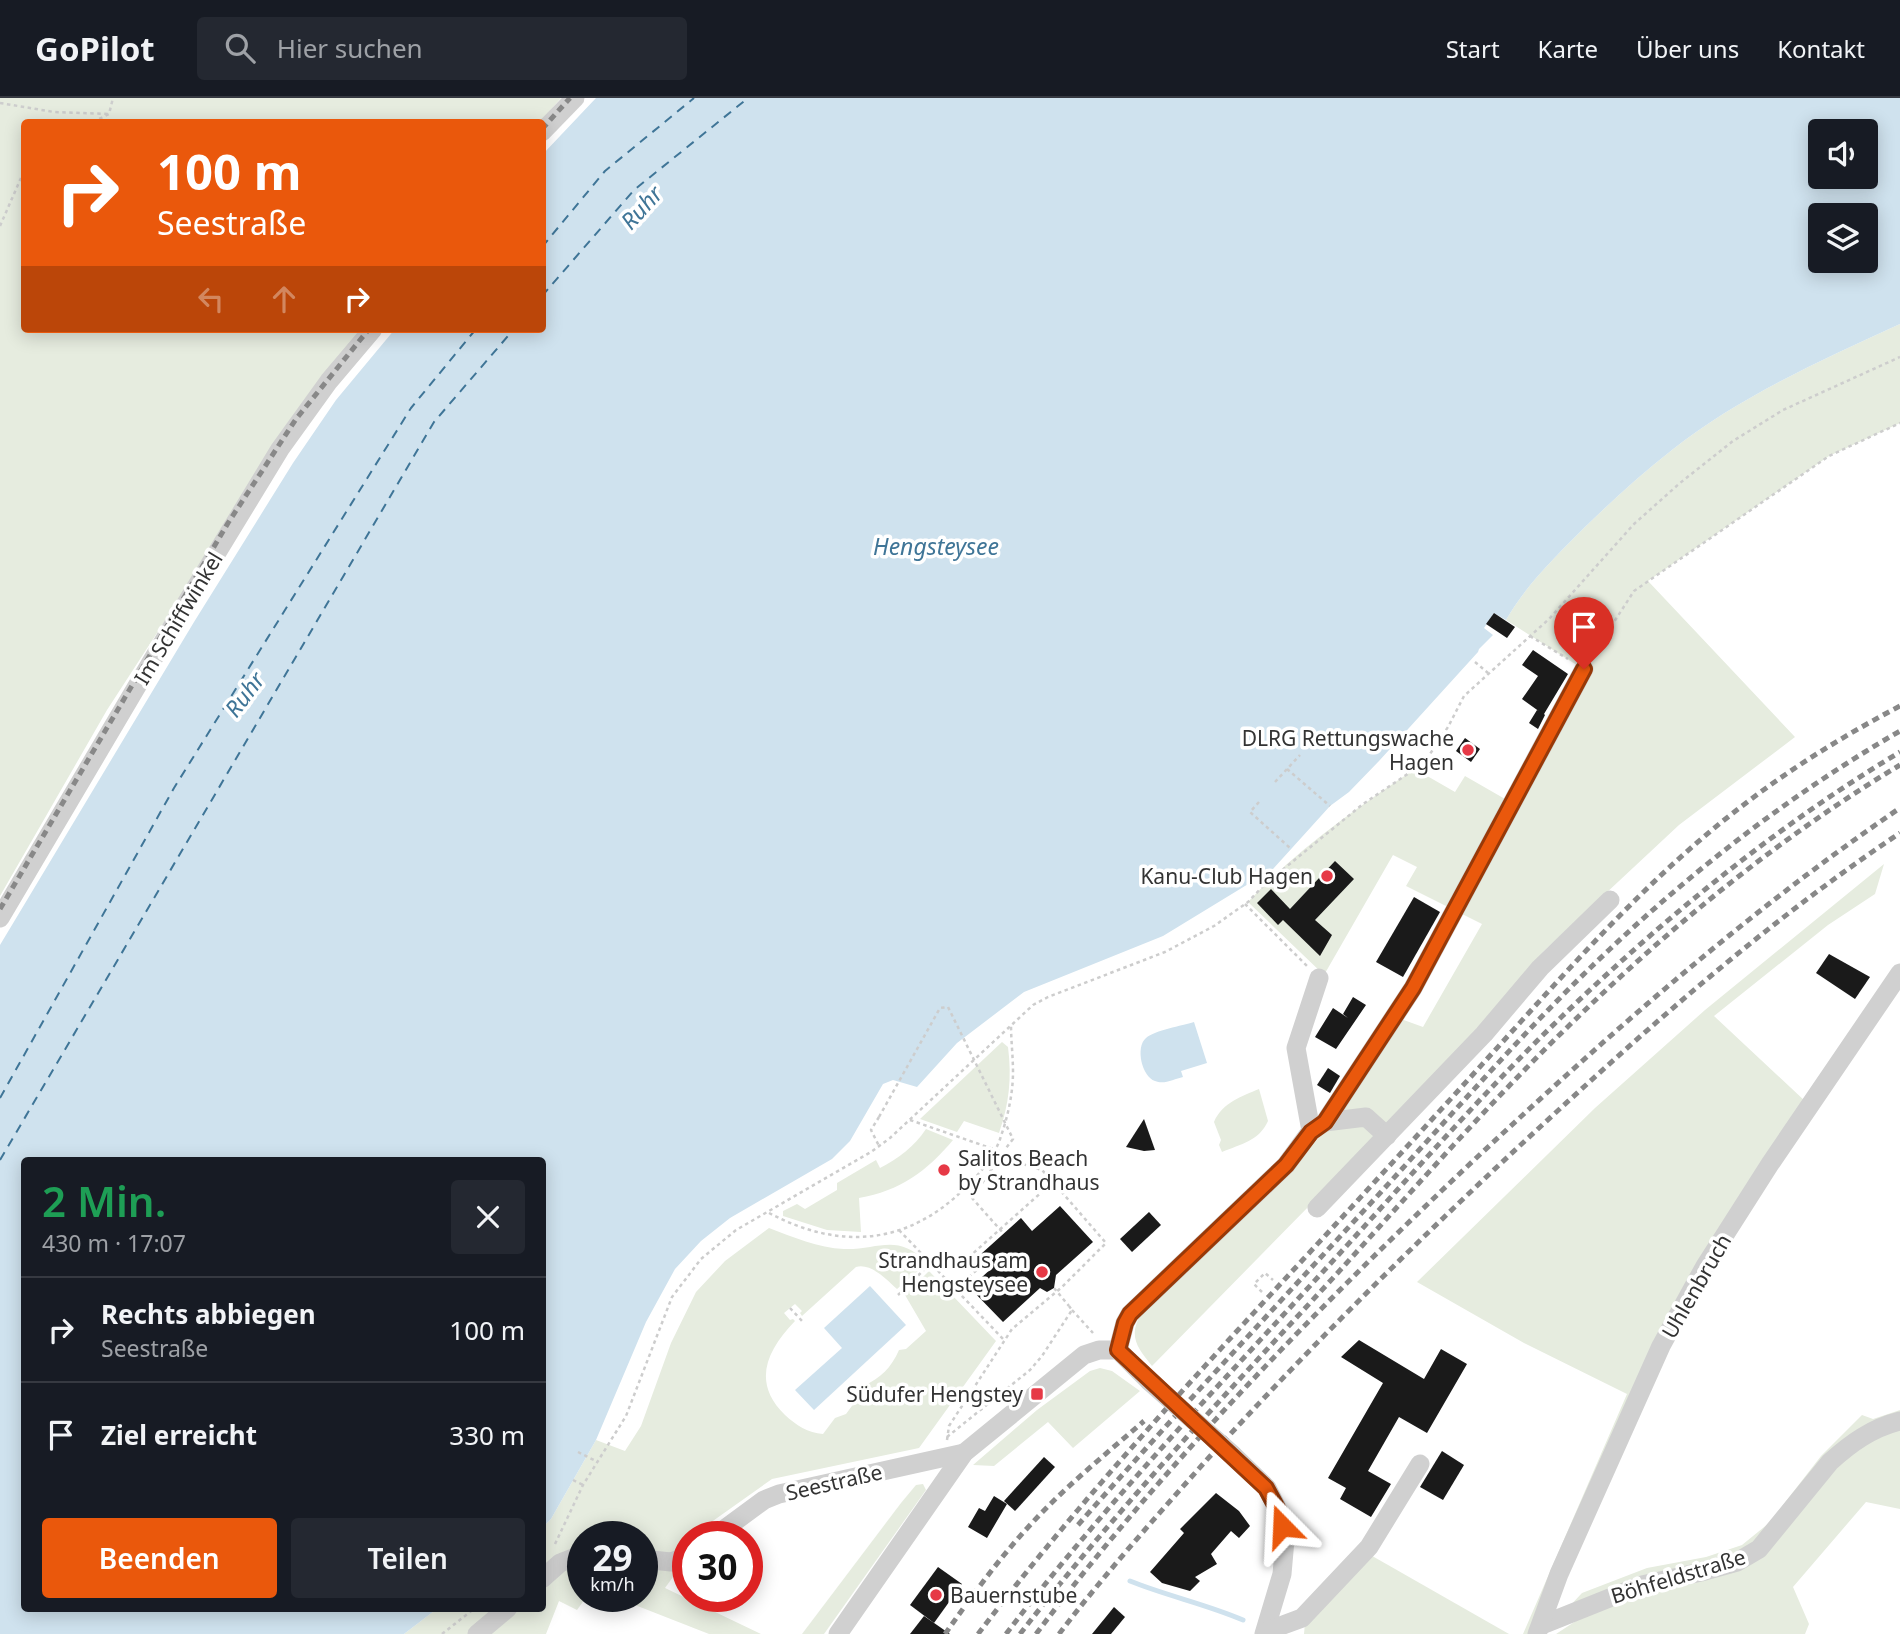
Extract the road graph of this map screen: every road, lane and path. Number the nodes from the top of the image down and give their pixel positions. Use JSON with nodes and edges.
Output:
{"nodes":[{"id":1,"x":113,"y":98,"type":"edge"},
{"id":2,"x":575,"y":98,"type":"edge"},
{"id":3,"x":0,"y":103,"type":"edge"},
{"id":4,"x":109,"y":114,"type":"junction"},
{"id":5,"x":99,"y":119,"type":"edge"},
{"id":6,"x":546,"y":128,"type":"edge"},
{"id":7,"x":21,"y":178,"type":"edge"},
{"id":8,"x":0,"y":226,"type":"edge"},
{"id":9,"x":370,"y":333,"type":"edge"},
{"id":10,"x":1900,"y":357,"type":"edge"},
{"id":11,"x":1900,"y":423,"type":"edge"},
{"id":12,"x":1530,"y":636,"type":"junction"},
{"id":13,"x":1475,"y":662,"type":"dead end"},
{"id":14,"x":1584,"y":669,"type":"junction"},
{"id":15,"x":1488,"y":673,"type":"junction"},
{"id":16,"x":1300,"y":755,"type":"dead end"},
{"id":17,"x":1287,"y":769,"type":"junction"},
{"id":18,"x":1275,"y":782,"type":"dead end"},
{"id":19,"x":1259,"y":802,"type":"dead end"},
{"id":20,"x":1330,"y":806,"type":"dead end"},
{"id":21,"x":1290,"y":848,"type":"dead end"},
{"id":22,"x":1610,"y":900,"type":"dead end"},
{"id":23,"x":1245,"y":904,"type":"junction"},
{"id":24,"x":0,"y":918,"type":"edge"},
{"id":25,"x":1900,"y":973,"type":"edge"},
{"id":26,"x":1319,"y":978,"type":"joint"},
{"id":27,"x":1011,"y":1024,"type":"junction"},
{"id":28,"x":910,"y":1119,"type":"junction"},
{"id":29,"x":1318,"y":1127,"type":"junction"},
{"id":30,"x":1387,"y":1136,"type":"junction"},
{"id":31,"x":879,"y":1146,"type":"junction"},
{"id":32,"x":1006,"y":1148,"type":"dead end"},
{"id":33,"x":994,"y":1150,"type":"junction"},
{"id":34,"x":999,"y":1151,"type":"dead end"},
{"id":35,"x":1000,"y":1157,"type":"dead end"},
{"id":36,"x":1016,"y":1161,"type":"dead end"},
{"id":37,"x":1053,"y":1182,"type":"junction"},
{"id":38,"x":1317,"y":1208,"type":"dead end"},
{"id":39,"x":768,"y":1212,"type":"junction"},
{"id":40,"x":899,"y":1230,"type":"junction"},
{"id":41,"x":1004,"y":1234,"type":"dead end"},
{"id":42,"x":931,"y":1263,"type":"junction"},
{"id":43,"x":1273,"y":1280,"type":"dead end"},
{"id":44,"x":1054,"y":1288,"type":"dead end"},
{"id":45,"x":955,"y":1289,"type":"junction"},
{"id":46,"x":1262,"y":1292,"type":"dead end"},
{"id":47,"x":898,"y":1295,"type":"dead end"},
{"id":48,"x":790,"y":1308,"type":"dead end"},
{"id":49,"x":1071,"y":1308,"type":"junction"},
{"id":50,"x":803,"y":1322,"type":"dead end"},
{"id":51,"x":1092,"y":1331,"type":"dead end"},
{"id":52,"x":1005,"y":1340,"type":"junction"},
{"id":53,"x":1118,"y":1350,"type":"junction"},
{"id":54,"x":1900,"y":1421,"type":"edge"},
{"id":55,"x":947,"y":1437,"type":"junction"},
{"id":56,"x":578,"y":1452,"type":"dead end"},
{"id":57,"x":954,"y":1456,"type":"junction"},
{"id":58,"x":598,"y":1462,"type":"junction"},
{"id":59,"x":1420,"y":1464,"type":"dead end"},
{"id":60,"x":573,"y":1480,"type":"dead end"},
{"id":61,"x":583,"y":1485,"type":"junction"},
{"id":62,"x":735,"y":1521,"type":"edge"},
{"id":63,"x":549,"y":1551,"type":"dead end"},
{"id":64,"x":567,"y":1560,"type":"edge"},
{"id":65,"x":546,"y":1575,"type":"edge"},
{"id":66,"x":470,"y":1612,"type":"edge"},
{"id":67,"x":503,"y":1612,"type":"edge"},
{"id":68,"x":1540,"y":1629,"type":"edge"},
{"id":69,"x":1269,"y":1633,"type":"edge"},
{"id":70,"x":442,"y":1634,"type":"edge"},
{"id":71,"x":477,"y":1634,"type":"edge"},
{"id":72,"x":838,"y":1634,"type":"edge"}],
"edges":[{"from":1,"to":4,"type":"path"},
{"from":2,"to":6,"type":"street"},
{"from":3,"to":4,"type":"path"},
{"from":4,"to":5,"type":"path"},
{"from":7,"to":8,"type":"path"},
{"from":9,"to":24,"type":"street","name":"Im Schiffwinkel"},
{"from":10,"to":12,"type":"path"},
{"from":11,"to":14,"type":"path"},
{"from":12,"to":14,"type":"path"},
{"from":12,"to":15,"type":"path"},
{"from":13,"to":15,"type":"path"},
{"from":14,"to":29,"type":"street"},
{"from":15,"to":23,"type":"path"},
{"from":16,"to":17,"type":"path"},
{"from":17,"to":18,"type":"path"},
{"from":17,"to":20,"type":"path"},
{"from":19,"to":21,"type":"path"},
{"from":22,"to":30,"type":"street"},
{"from":23,"to":26,"type":"path"},
{"from":23,"to":27,"type":"path"},
{"from":25,"to":68,"type":"street","name":"Uhlenbruch"},
{"from":26,"to":29,"type":"street"},
{"from":27,"to":28,"type":"path"},
{"from":27,"to":33,"type":"path"},
{"from":28,"to":31,"type":"path"},
{"from":28,"to":33,"type":"path"},
{"from":29,"to":30,"type":"street"},
{"from":29,"to":53,"type":"street"},
{"from":30,"to":38,"type":"street"},
{"from":31,"to":32,"type":"path","bridge":true},
{"from":31,"to":39,"type":"path"},
{"from":33,"to":34,"type":"path"},
{"from":33,"to":40,"type":"path"},
{"from":35,"to":41,"type":"path","bridge":true},
{"from":36,"to":37,"type":"path"},
{"from":37,"to":45,"type":"path"},
{"from":37,"to":52,"type":"path"},
{"from":39,"to":40,"type":"path"},
{"from":39,"to":58,"type":"path"},
{"from":40,"to":42,"type":"path"},
{"from":42,"to":45,"type":"path"},
{"from":42,"to":47,"type":"path"},
{"from":43,"to":46,"type":"path"},
{"from":44,"to":49,"type":"path","bridge":true},
{"from":45,"to":52,"type":"path"},
{"from":48,"to":50,"type":"path"},
{"from":49,"to":51,"type":"path"},
{"from":49,"to":55,"type":"path"},
{"from":52,"to":55,"type":"path"},
{"from":53,"to":57,"type":"street","name":"Seestraße"},
{"from":53,"to":69,"type":"street","bridge":true},
{"from":54,"to":68,"type":"street","name":"Böhfeldstraße"},
{"from":55,"to":57,"type":"path"},
{"from":56,"to":58,"type":"path"},
{"from":57,"to":62,"type":"street","name":"Seestraße"},
{"from":57,"to":72,"type":"street","name":"Seestraße"},
{"from":58,"to":61,"type":"path"},
{"from":59,"to":69,"type":"street"},
{"from":60,"to":61,"type":"path"},
{"from":61,"to":63,"type":"path"},
{"from":64,"to":65,"type":"street"},
{"from":66,"to":70,"type":"path"},
{"from":67,"to":71,"type":"street"}]}
